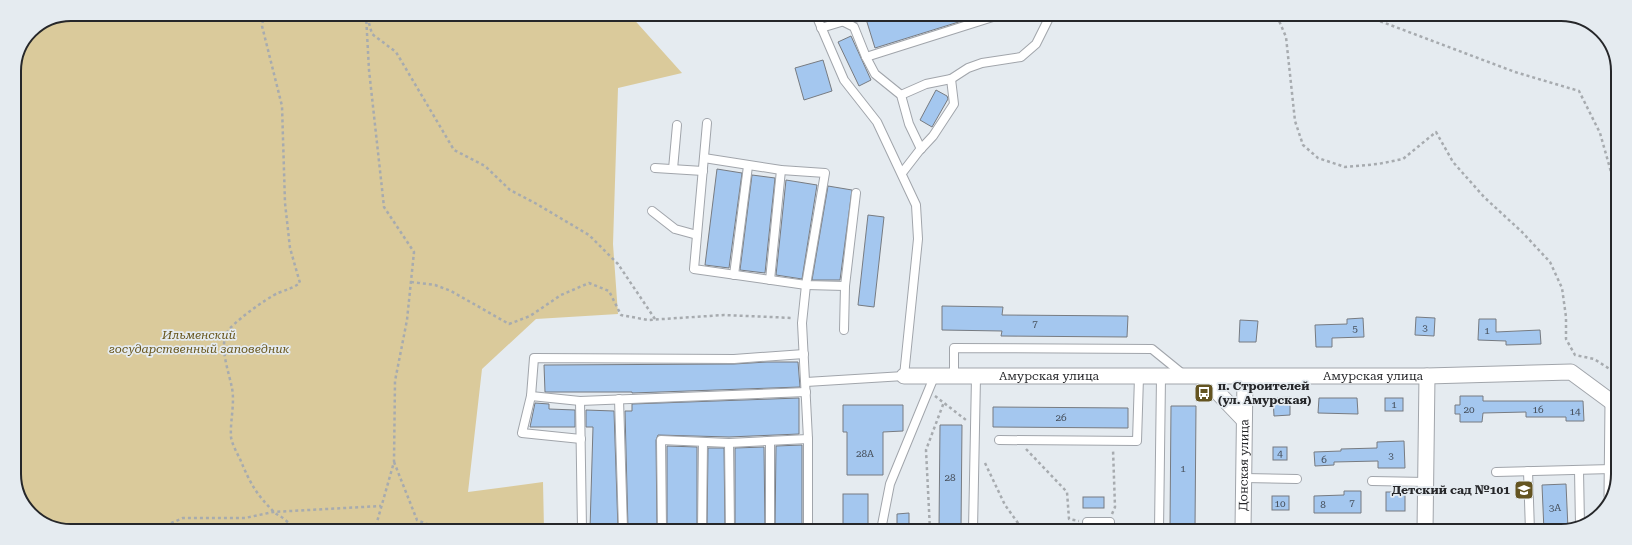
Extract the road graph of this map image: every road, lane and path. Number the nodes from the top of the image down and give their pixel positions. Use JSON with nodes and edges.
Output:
{"nodes":[{"id":1,"x":263,"y":21,"type":"edge"},
{"id":2,"x":368,"y":21,"type":"edge"},
{"id":3,"x":369,"y":21,"type":"edge"},
{"id":4,"x":818,"y":21,"type":"edge"},
{"id":5,"x":842,"y":21,"type":"joint"},
{"id":6,"x":980,"y":21,"type":"edge"},
{"id":7,"x":1048,"y":21,"type":"edge"},
{"id":8,"x":1279,"y":21,"type":"edge"},
{"id":9,"x":1380,"y":21,"type":"edge"},
{"id":10,"x":821,"y":28,"type":"junction"},
{"id":11,"x":866,"y":57,"type":"junction"},
{"id":12,"x":951,"y":79,"type":"junction"},
{"id":13,"x":901,"y":95,"type":"junction"},
{"id":14,"x":706,"y":123,"type":"dead end"},
{"id":15,"x":677,"y":124,"type":"dead end"},
{"id":16,"x":921,"y":149,"type":"junction"},
{"id":17,"x":704,"y":158,"type":"junction"},
{"id":18,"x":748,"y":166,"type":"junction"},
{"id":19,"x":655,"y":168,"type":"dead end"},
{"id":20,"x":673,"y":169,"type":"junction"},
{"id":21,"x":781,"y":170,"type":"junction"},
{"id":22,"x":702,"y":171,"type":"junction"},
{"id":23,"x":1611,"y":172,"type":"edge"},
{"id":24,"x":902,"y":173,"type":"junction"},
{"id":25,"x":856,"y":194,"type":"dead end"},
{"id":26,"x":652,"y":211,"type":"dead end"},
{"id":27,"x":697,"y":235,"type":"junction"},
{"id":28,"x":734,"y":275,"type":"junction"},
{"id":29,"x":770,"y":280,"type":"junction"},
{"id":30,"x":411,"y":282,"type":"junction"},
{"id":31,"x":806,"y":285,"type":"junction"},
{"id":32,"x":845,"y":286,"type":"junction"},
{"id":33,"x":802,"y":319,"type":"junction"},
{"id":34,"x":655,"y":320,"type":"junction"},
{"id":35,"x":844,"y":330,"type":"dead end"},
{"id":36,"x":804,"y":354,"type":"junction"},
{"id":37,"x":1611,"y":370,"type":"edge"},
{"id":38,"x":904,"y":376,"type":"junction"},
{"id":39,"x":1139,"y":376,"type":"junction"},
{"id":40,"x":1427,"y":376,"type":"junction"},
{"id":41,"x":934,"y":377,"type":"junction"},
{"id":42,"x":954,"y":377,"type":"junction"},
{"id":43,"x":976,"y":377,"type":"junction"},
{"id":44,"x":1161,"y":377,"type":"junction"},
{"id":45,"x":1186,"y":377,"type":"junction"},
{"id":46,"x":1203,"y":377,"type":"junction"},
{"id":47,"x":1245,"y":377,"type":"junction"},
{"id":48,"x":806,"y":382,"type":"junction"},
{"id":49,"x":928,"y":391,"type":"junction"},
{"id":50,"x":806,"y":392,"type":"junction"},
{"id":51,"x":531,"y":396,"type":"junction"},
{"id":52,"x":619,"y":399,"type":"junction"},
{"id":53,"x":580,"y":401,"type":"junction"},
{"id":54,"x":1611,"y":401,"type":"edge"},
{"id":55,"x":944,"y":402,"type":"junction"},
{"id":56,"x":1244,"y":420,"type":"junction"},
{"id":57,"x":975,"y":427,"type":"junction"},
{"id":58,"x":581,"y":439,"type":"junction"},
{"id":59,"x":808,"y":439,"type":"junction"},
{"id":60,"x":999,"y":440,"type":"dead end"},
{"id":61,"x":1017,"y":440,"type":"junction"},
{"id":62,"x":1113,"y":440,"type":"junction"},
{"id":63,"x":770,"y":441,"type":"junction"},
{"id":64,"x":703,"y":442,"type":"junction"},
{"id":65,"x":729,"y":443,"type":"junction"},
{"id":66,"x":975,"y":443,"type":"junction"},
{"id":67,"x":394,"y":462,"type":"junction"},
{"id":68,"x":1611,"y":469,"type":"edge"},
{"id":69,"x":1579,"y":470,"type":"junction"},
{"id":70,"x":1528,"y":471,"type":"junction"},
{"id":71,"x":1496,"y":472,"type":"dead end"},
{"id":72,"x":1244,"y":478,"type":"junction"},
{"id":73,"x":1298,"y":479,"type":"dead end"},
{"id":74,"x":1372,"y":481,"type":"dead end"},
{"id":75,"x":1426,"y":482,"type":"junction"},
{"id":76,"x":381,"y":506,"type":"junction"},
{"id":77,"x":273,"y":512,"type":"junction"},
{"id":78,"x":1580,"y":520,"type":"edge"},
{"id":79,"x":1087,"y":522,"type":"joint"},
{"id":80,"x":169,"y":524,"type":"edge"},
{"id":81,"x":289,"y":524,"type":"edge"},
{"id":82,"x":376,"y":524,"type":"edge"},
{"id":83,"x":426,"y":524,"type":"edge"},
{"id":84,"x":582,"y":524,"type":"edge"},
{"id":85,"x":623,"y":524,"type":"edge"},
{"id":86,"x":662,"y":524,"type":"edge"},
{"id":87,"x":702,"y":524,"type":"edge"},
{"id":88,"x":730,"y":524,"type":"edge"},
{"id":89,"x":770,"y":524,"type":"edge"},
{"id":90,"x":808,"y":524,"type":"edge"},
{"id":91,"x":882,"y":524,"type":"edge"},
{"id":92,"x":930,"y":524,"type":"edge"},
{"id":93,"x":973,"y":524,"type":"edge"},
{"id":94,"x":1019,"y":524,"type":"edge"},
{"id":95,"x":1098,"y":524,"type":"edge"},
{"id":96,"x":1111,"y":524,"type":"edge"},
{"id":97,"x":1159,"y":524,"type":"edge"},
{"id":98,"x":1243,"y":524,"type":"edge"},
{"id":99,"x":1425,"y":524,"type":"edge"},
{"id":100,"x":1530,"y":524,"type":"edge"}],
"edges":[{"from":1,"to":77,"type":"path"},
{"from":2,"to":30,"type":"path"},
{"from":3,"to":34,"type":"path"},
{"from":4,"to":10,"type":"lane"},
{"from":5,"to":10,"type":"lane"},
{"from":5,"to":11,"type":"lane"},
{"from":6,"to":11,"type":"lane"},
{"from":7,"to":12,"type":"lane"},
{"from":8,"to":37,"type":"path"},
{"from":9,"to":23,"type":"path"},
{"from":10,"to":24,"type":"lane"},
{"from":11,"to":13,"type":"lane"},
{"from":12,"to":13,"type":"lane"},
{"from":12,"to":16,"type":"lane"},
{"from":13,"to":16,"type":"lane"},
{"from":14,"to":17,"type":"lane"},
{"from":15,"to":20,"type":"lane"},
{"from":16,"to":24,"type":"lane"},
{"from":17,"to":18,"type":"lane"},
{"from":17,"to":22,"type":"lane"},
{"from":18,"to":21,"type":"lane"},
{"from":18,"to":28,"type":"lane"},
{"from":19,"to":20,"type":"lane"},
{"from":20,"to":22,"type":"lane"},
{"from":21,"to":29,"type":"lane"},
{"from":21,"to":31,"type":"lane"},
{"from":22,"to":27,"type":"lane"},
{"from":24,"to":38,"type":"lane"},
{"from":25,"to":32,"type":"lane"},
{"from":26,"to":27,"type":"lane"},
{"from":27,"to":28,"type":"lane"},
{"from":28,"to":29,"type":"lane"},
{"from":29,"to":31,"type":"lane"},
{"from":30,"to":34,"type":"path"},
{"from":30,"to":67,"type":"path"},
{"from":31,"to":32,"type":"lane"},
{"from":31,"to":33,"type":"lane"},
{"from":32,"to":35,"type":"lane"},
{"from":33,"to":34,"type":"path"},
{"from":33,"to":36,"type":"lane"},
{"from":36,"to":48,"type":"lane"},
{"from":36,"to":51,"type":"lane"},
{"from":38,"to":41,"type":"street","name":"Амурская улица"},
{"from":38,"to":48,"type":"lane"},
{"from":39,"to":43,"type":"street","name":"Амурская улица"},
{"from":39,"to":44,"type":"street","name":"Амурская улица"},
{"from":39,"to":62,"type":"lane"},
{"from":40,"to":47,"type":"street","name":"Амурская улица"},
{"from":40,"to":54,"type":"street","name":"Амурская улица"},
{"from":40,"to":75,"type":"street"},
{"from":41,"to":42,"type":"street","name":"Амурская улица"},
{"from":41,"to":49,"type":"lane"},
{"from":42,"to":43,"type":"street","name":"Амурская улица"},
{"from":42,"to":45,"type":"lane"},
{"from":43,"to":57,"type":"lane"},
{"from":44,"to":45,"type":"street","name":"Амурская улица"},
{"from":44,"to":97,"type":"lane"},
{"from":45,"to":46,"type":"street","name":"Амурская улица"},
{"from":46,"to":47,"type":"street","name":"Амурская улица"},
{"from":46,"to":56,"type":"street"},
{"from":47,"to":56,"type":"street","name":"Донская улица"},
{"from":48,"to":50,"type":"lane"},
{"from":49,"to":55,"type":"path"},
{"from":49,"to":91,"type":"lane"},
{"from":50,"to":52,"type":"lane"},
{"from":50,"to":59,"type":"lane"},
{"from":51,"to":53,"type":"lane"},
{"from":51,"to":58,"type":"lane"},
{"from":52,"to":53,"type":"lane"},
{"from":52,"to":85,"type":"lane"},
{"from":53,"to":58,"type":"lane"},
{"from":55,"to":57,"type":"path"},
{"from":55,"to":92,"type":"path"},
{"from":56,"to":72,"type":"street","name":"Донская улица"},
{"from":57,"to":66,"type":"lane"},
{"from":58,"to":84,"type":"lane"},
{"from":59,"to":63,"type":"lane"},
{"from":59,"to":90,"type":"lane"},
{"from":60,"to":61,"type":"lane"},
{"from":61,"to":62,"type":"lane"},
{"from":61,"to":79,"type":"path"},
{"from":62,"to":96,"type":"path"},
{"from":63,"to":65,"type":"lane"},
{"from":63,"to":89,"type":"lane"},
{"from":64,"to":65,"type":"lane"},
{"from":64,"to":86,"type":"lane"},
{"from":64,"to":87,"type":"lane"},
{"from":65,"to":88,"type":"lane"},
{"from":66,"to":93,"type":"lane"},
{"from":66,"to":94,"type":"path"},
{"from":67,"to":76,"type":"path"},
{"from":67,"to":83,"type":"path"},
{"from":68,"to":69,"type":"lane"},
{"from":69,"to":70,"type":"lane"},
{"from":69,"to":78,"type":"lane"},
{"from":70,"to":71,"type":"lane"},
{"from":70,"to":100,"type":"lane"},
{"from":72,"to":73,"type":"lane"},
{"from":72,"to":98,"type":"street","name":"Донская улица"},
{"from":74,"to":75,"type":"lane"},
{"from":75,"to":99,"type":"street"},
{"from":76,"to":77,"type":"path"},
{"from":76,"to":82,"type":"path"},
{"from":77,"to":80,"type":"path"},
{"from":77,"to":81,"type":"path"},
{"from":79,"to":95,"type":"lane"}]}
